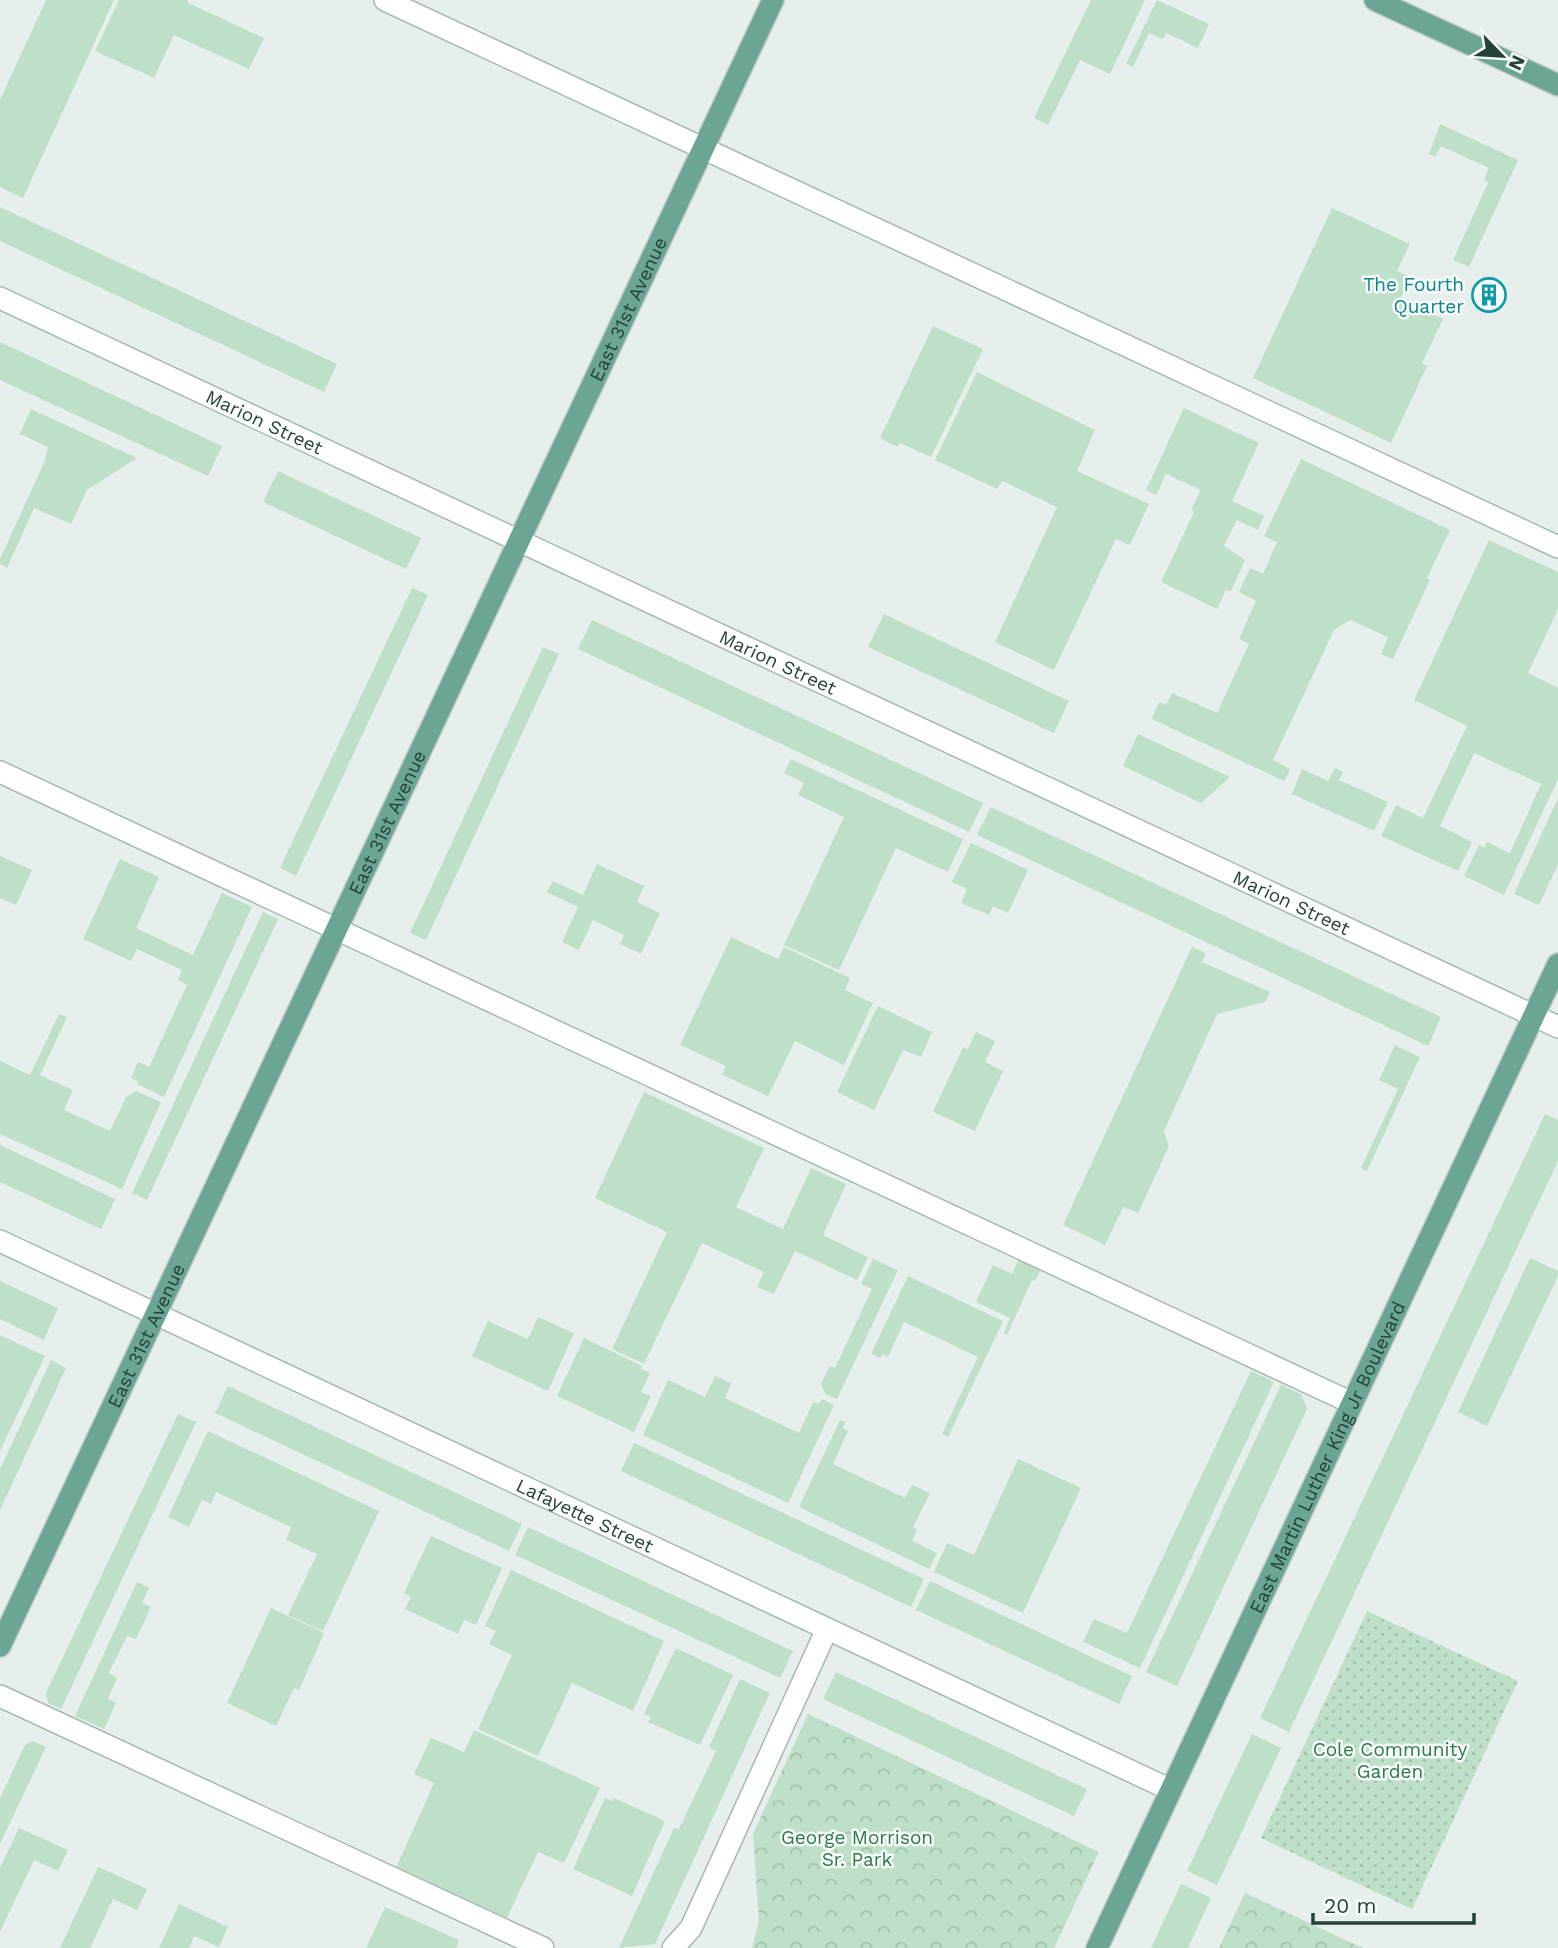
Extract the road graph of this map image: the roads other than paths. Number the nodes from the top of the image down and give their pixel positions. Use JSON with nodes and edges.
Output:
{"nodes":[{"id":1,"x":385,"y":0,"type":"edge"},
{"id":2,"x":773,"y":0,"type":"edge"},
{"id":3,"x":1375,"y":0,"type":"edge"},
{"id":4,"x":1558,"y":85,"type":"edge"},
{"id":5,"x":703,"y":149,"type":"junction"},
{"id":6,"x":0,"y":298,"type":"edge"},
{"id":7,"x":519,"y":541,"type":"junction"},
{"id":8,"x":1558,"y":547,"type":"edge"},
{"id":9,"x":0,"y":772,"type":"edge"},
{"id":10,"x":337,"y":929,"type":"junction"},
{"id":11,"x":1558,"y":964,"type":"edge"},
{"id":12,"x":1534,"y":1015,"type":"junction"},
{"id":13,"x":1558,"y":1027,"type":"edge"},
{"id":14,"x":0,"y":1241,"type":"edge"},
{"id":15,"x":155,"y":1315,"type":"junction"},
{"id":16,"x":1352,"y":1404,"type":"junction"},
{"id":17,"x":827,"y":1629,"type":"junction"},
{"id":18,"x":0,"y":1646,"type":"edge"},
{"id":19,"x":0,"y":1696,"type":"edge"},
{"id":20,"x":1171,"y":1790,"type":"junction"},
{"id":21,"x":542,"y":1948,"type":"edge"},
{"id":22,"x":673,"y":1948,"type":"edge"},
{"id":23,"x":1097,"y":1948,"type":"edge"}],
"edges":[{"from":1,"to":5,"type":"street"},
{"from":2,"to":5,"type":"main road","name":"East 31st Avenue"},
{"from":3,"to":4,"type":"main road"},
{"from":5,"to":7,"type":"main road","name":"East 31st Avenue"},
{"from":5,"to":8,"type":"street"},
{"from":6,"to":7,"type":"street","name":"Marion Street"},
{"from":7,"to":10,"type":"main road","name":"East 31st Avenue"},
{"from":7,"to":12,"type":"street","name":"Marion Street"},
{"from":9,"to":10,"type":"street"},
{"from":10,"to":15,"type":"main road","name":"East 31st Avenue"},
{"from":10,"to":16,"type":"street"},
{"from":11,"to":12,"type":"main road","name":"East Martin Luther King Jr Boulevard"},
{"from":12,"to":13,"type":"street","name":"Marion Street"},
{"from":12,"to":16,"type":"main road","name":"East Martin Luther King Jr Boulevard"},
{"from":14,"to":15,"type":"street","name":"Lafayette Street"},
{"from":15,"to":17,"type":"street","name":"Lafayette Street"},
{"from":15,"to":18,"type":"main road","name":"East 31st Avenue"},
{"from":16,"to":20,"type":"main road","name":"East Martin Luther King Jr Boulevard"},
{"from":17,"to":20,"type":"street","name":"Lafayette Street"},
{"from":17,"to":22,"type":"street"},
{"from":19,"to":21,"type":"street"},
{"from":20,"to":23,"type":"main road","name":"East Martin Luther King Jr Boulevard"}]}
